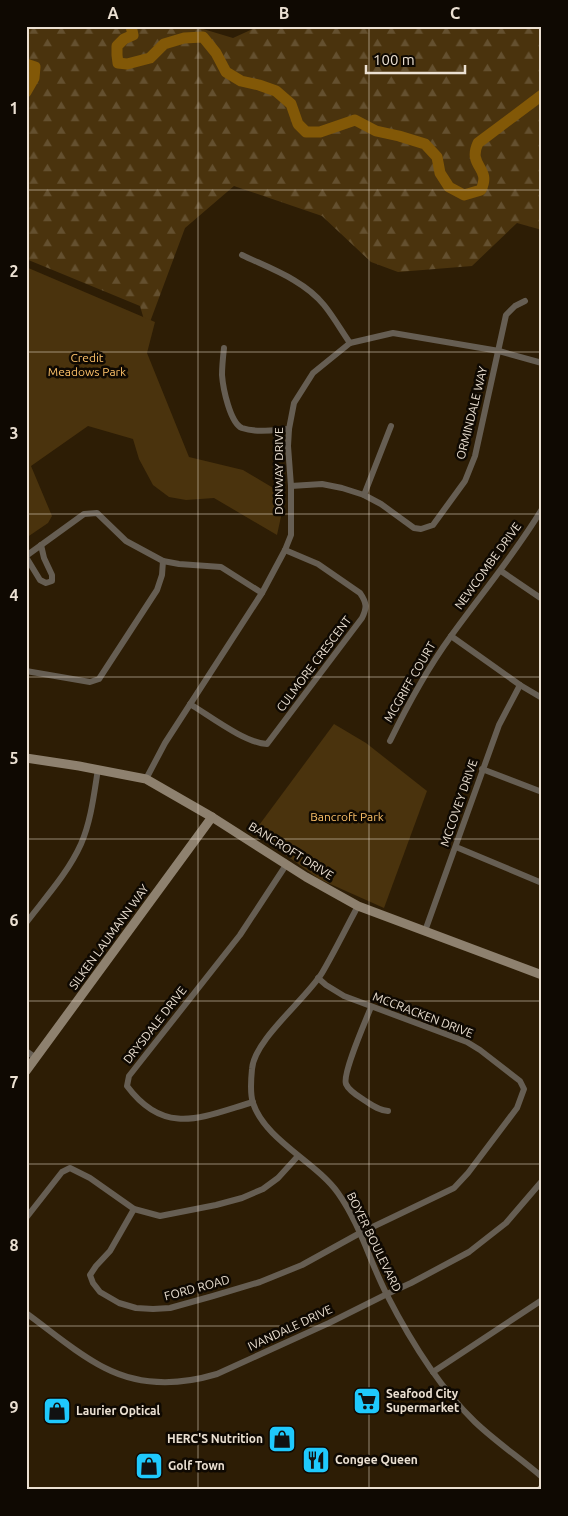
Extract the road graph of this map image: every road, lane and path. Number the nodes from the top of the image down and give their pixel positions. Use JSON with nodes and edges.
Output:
{"nodes":[{"id":1,"x":242,"y":255,"type":"dead end"},
{"id":2,"x":525,"y":301,"type":"dead end"},
{"id":3,"x":350,"y":343,"type":"junction"},
{"id":4,"x":224,"y":348,"type":"dead end"},
{"id":5,"x":499,"y":352,"type":"junction"},
{"id":6,"x":542,"y":363,"type":"edge"},
{"id":7,"x":391,"y":426,"type":"dead end"},
{"id":8,"x":289,"y":429,"type":"junction"},
{"id":9,"x":291,"y":486,"type":"junction"},
{"id":10,"x":364,"y":495,"type":"junction"},
{"id":11,"x":542,"y":508,"type":"edge"},
{"id":12,"x":41,"y":545,"type":"junction"},
{"id":13,"x":285,"y":550,"type":"junction"},
{"id":14,"x":26,"y":556,"type":"edge"},
{"id":15,"x":163,"y":561,"type":"junction"},
{"id":16,"x":501,"y":571,"type":"junction"},
{"id":17,"x":262,"y":593,"type":"junction"},
{"id":18,"x":542,"y":599,"type":"edge"},
{"id":19,"x":451,"y":636,"type":"junction"},
{"id":20,"x":26,"y":671,"type":"edge"},
{"id":21,"x":520,"y":685,"type":"junction"},
{"id":22,"x":542,"y":698,"type":"edge"},
{"id":23,"x":190,"y":704,"type":"junction"},
{"id":24,"x":390,"y":741,"type":"dead end"},
{"id":25,"x":26,"y":758,"type":"edge"},
{"id":26,"x":482,"y":769,"type":"junction"},
{"id":27,"x":98,"y":770,"type":"junction"},
{"id":28,"x":146,"y":779,"type":"junction"},
{"id":29,"x":542,"y":792,"type":"edge"},
{"id":30,"x":212,"y":817,"type":"junction"},
{"id":31,"x":456,"y":847,"type":"junction"},
{"id":32,"x":286,"y":865,"type":"junction"},
{"id":33,"x":542,"y":884,"type":"edge"},
{"id":34,"x":358,"y":906,"type":"junction"},
{"id":35,"x":26,"y":923,"type":"edge"},
{"id":36,"x":425,"y":931,"type":"junction"},
{"id":37,"x":542,"y":975,"type":"edge"},
{"id":38,"x":318,"y":978,"type":"junction"},
{"id":39,"x":371,"y":1007,"type":"junction"},
{"id":40,"x":26,"y":1051,"type":"edge"},
{"id":41,"x":36,"y":1058,"type":"junction"},
{"id":42,"x":26,"y":1071,"type":"edge"},
{"id":43,"x":253,"y":1102,"type":"junction"},
{"id":44,"x":388,"y":1111,"type":"dead end"},
{"id":45,"x":298,"y":1156,"type":"junction"},
{"id":46,"x":542,"y":1181,"type":"edge"},
{"id":47,"x":134,"y":1209,"type":"junction"},
{"id":48,"x":26,"y":1218,"type":"edge"},
{"id":49,"x":360,"y":1233,"type":"junction"},
{"id":50,"x":387,"y":1294,"type":"junction"},
{"id":51,"x":542,"y":1300,"type":"edge"},
{"id":52,"x":26,"y":1313,"type":"edge"},
{"id":53,"x":433,"y":1372,"type":"junction"},
{"id":54,"x":542,"y":1477,"type":"edge"}],
"edges":[{"from":1,"to":3,"type":"street"},
{"from":2,"to":5,"type":"street","name":"ORMINDALE WAY"},
{"from":3,"to":5,"type":"street","name":"DONWAY DRIVE"},
{"from":3,"to":8,"type":"street","name":"DONWAY DRIVE"},
{"from":4,"to":8,"type":"street"},
{"from":5,"to":6,"type":"street","name":"DONWAY DRIVE"},
{"from":5,"to":10,"type":"street","name":"ORMINDALE WAY"},
{"from":7,"to":10,"type":"street"},
{"from":8,"to":9,"type":"street","name":"DONWAY DRIVE"},
{"from":9,"to":10,"type":"street","name":"ORMINDALE WAY"},
{"from":9,"to":13,"type":"street","name":"DONWAY DRIVE"},
{"from":11,"to":16,"type":"street","name":"NEWCOMBE DRIVE"},
{"from":12,"to":14,"type":"street"},
{"from":12,"to":14,"type":"street"},
{"from":12,"to":15,"type":"street"},
{"from":13,"to":17,"type":"street","name":"DONWAY DRIVE"},
{"from":13,"to":23,"type":"street","name":"CULMORE CRESCENT"},
{"from":15,"to":17,"type":"street"},
{"from":15,"to":20,"type":"street"},
{"from":16,"to":18,"type":"street"},
{"from":16,"to":19,"type":"street","name":"NEWCOMBE DRIVE"},
{"from":17,"to":23,"type":"street","name":"DONWAY DRIVE"},
{"from":19,"to":21,"type":"street"},
{"from":19,"to":24,"type":"street","name":"MCGRIFF COURT"},
{"from":21,"to":22,"type":"street"},
{"from":21,"to":26,"type":"street","name":"MCCOVEY DRIVE"},
{"from":23,"to":28,"type":"street","name":"DONWAY DRIVE"},
{"from":25,"to":27,"type":"street","name":"BANCROFT DRIVE"},
{"from":26,"to":29,"type":"street"},
{"from":26,"to":31,"type":"street","name":"MCCOVEY DRIVE"},
{"from":27,"to":28,"type":"street","name":"BANCROFT DRIVE"},
{"from":27,"to":35,"type":"street"},
{"from":28,"to":30,"type":"street","name":"BANCROFT DRIVE"},
{"from":30,"to":32,"type":"street","name":"BANCROFT DRIVE"},
{"from":30,"to":41,"type":"street","name":"SILKEN LAUMANN WAY"},
{"from":31,"to":33,"type":"street"},
{"from":31,"to":36,"type":"street","name":"MCCOVEY DRIVE"},
{"from":32,"to":34,"type":"street","name":"BANCROFT DRIVE"},
{"from":32,"to":43,"type":"street","name":"DRYSDALE DRIVE"},
{"from":34,"to":36,"type":"street","name":"BANCROFT DRIVE"},
{"from":34,"to":38,"type":"street","name":"BOYER BOULEVARD"},
{"from":36,"to":37,"type":"street","name":"BANCROFT DRIVE"},
{"from":38,"to":39,"type":"street","name":"MCCRACKEN DRIVE"},
{"from":38,"to":43,"type":"street","name":"BOYER BOULEVARD"},
{"from":39,"to":44,"type":"street"},
{"from":39,"to":49,"type":"street","name":"MCCRACKEN DRIVE"},
{"from":40,"to":41,"type":"street"},
{"from":41,"to":42,"type":"street","name":"SILKEN LAUMANN WAY"},
{"from":43,"to":45,"type":"street","name":"BOYER BOULEVARD"},
{"from":45,"to":47,"type":"street"},
{"from":45,"to":49,"type":"street","name":"BOYER BOULEVARD"},
{"from":46,"to":50,"type":"street","name":"IVANDALE DRIVE"},
{"from":47,"to":48,"type":"street"},
{"from":47,"to":49,"type":"street","name":"FORD ROAD"},
{"from":49,"to":50,"type":"street","name":"BOYER BOULEVARD"},
{"from":50,"to":52,"type":"street","name":"IVANDALE DRIVE"},
{"from":50,"to":53,"type":"street","name":"BOYER BOULEVARD"},
{"from":51,"to":53,"type":"street"},
{"from":53,"to":54,"type":"street","name":"BOYER BOULEVARD"}]}
